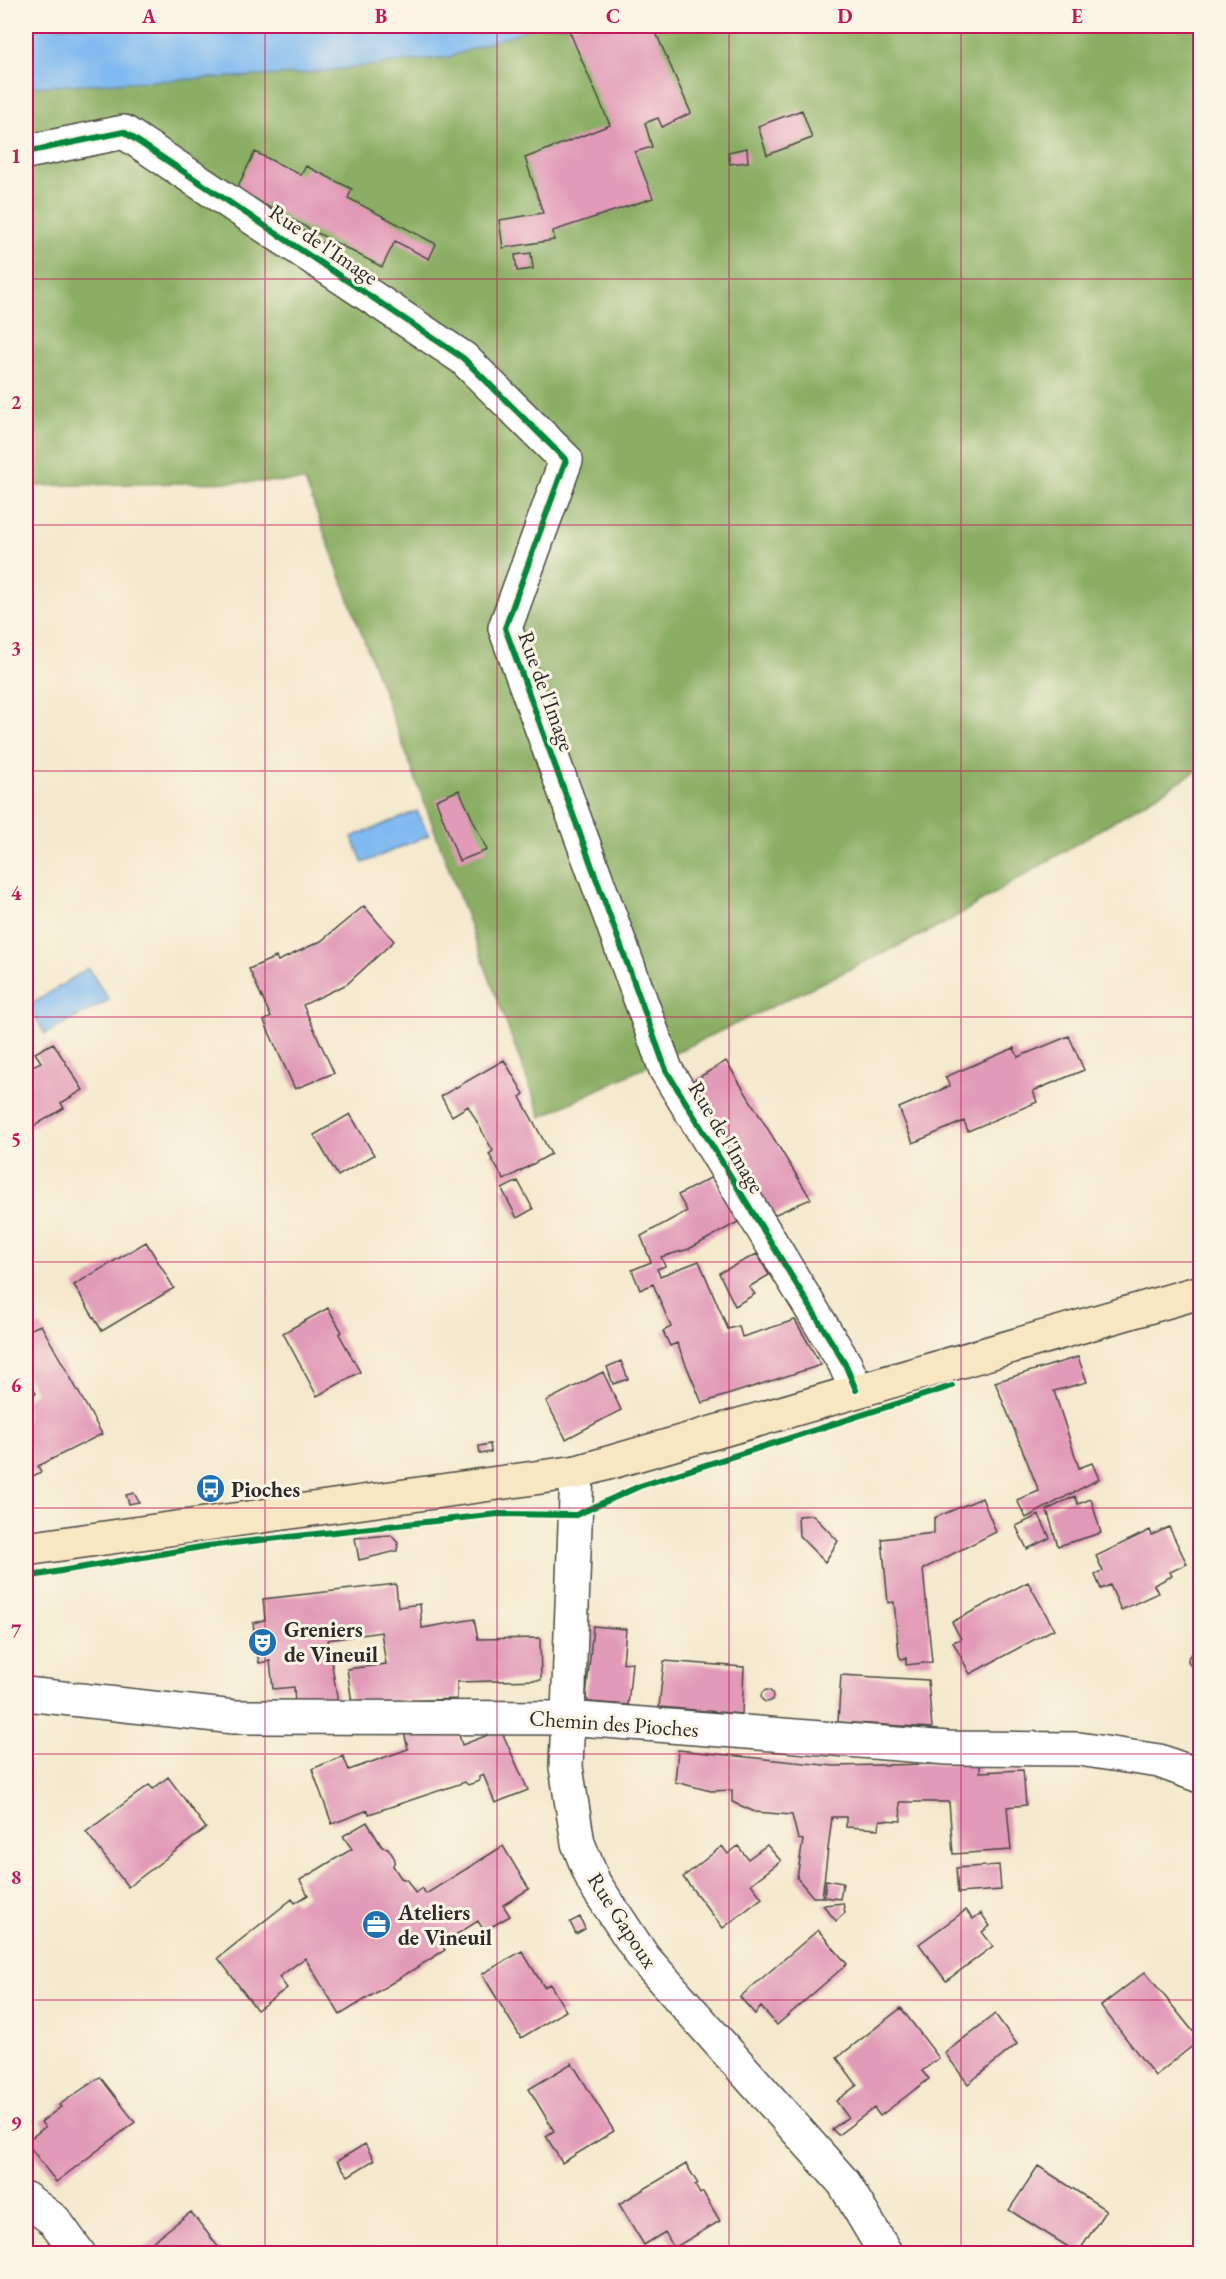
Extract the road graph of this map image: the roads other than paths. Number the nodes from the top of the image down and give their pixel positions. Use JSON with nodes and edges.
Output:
{"nodes":[{"id":1,"x":26,"y":152,"type":"edge"},
{"id":2,"x":1200,"y":1292,"type":"edge"},
{"id":3,"x":856,"y":1390,"type":"junction"},
{"id":4,"x":577,"y":1472,"type":"junction"},
{"id":5,"x":26,"y":1549,"type":"edge"},
{"id":6,"x":26,"y":1694,"type":"edge"},
{"id":7,"x":567,"y":1718,"type":"junction"},
{"id":8,"x":1200,"y":1776,"type":"edge"},
{"id":9,"x":26,"y":2199,"type":"edge"},
{"id":10,"x":80,"y":2253,"type":"edge"},
{"id":11,"x":886,"y":2253,"type":"edge"}],
"edges":[{"from":1,"to":3,"type":"street","name":"Rue de l'Image"},
{"from":2,"to":3,"type":"main road"},
{"from":3,"to":4,"type":"main road"},
{"from":4,"to":5,"type":"main road"},
{"from":4,"to":7,"type":"street","name":"Rue Gapoux"},
{"from":6,"to":7,"type":"street","name":"Chemin des Pioches"},
{"from":7,"to":8,"type":"street","name":"Chemin des Pioches"},
{"from":7,"to":11,"type":"street","name":"Rue Gapoux"},
{"from":9,"to":10,"type":"street"}]}
